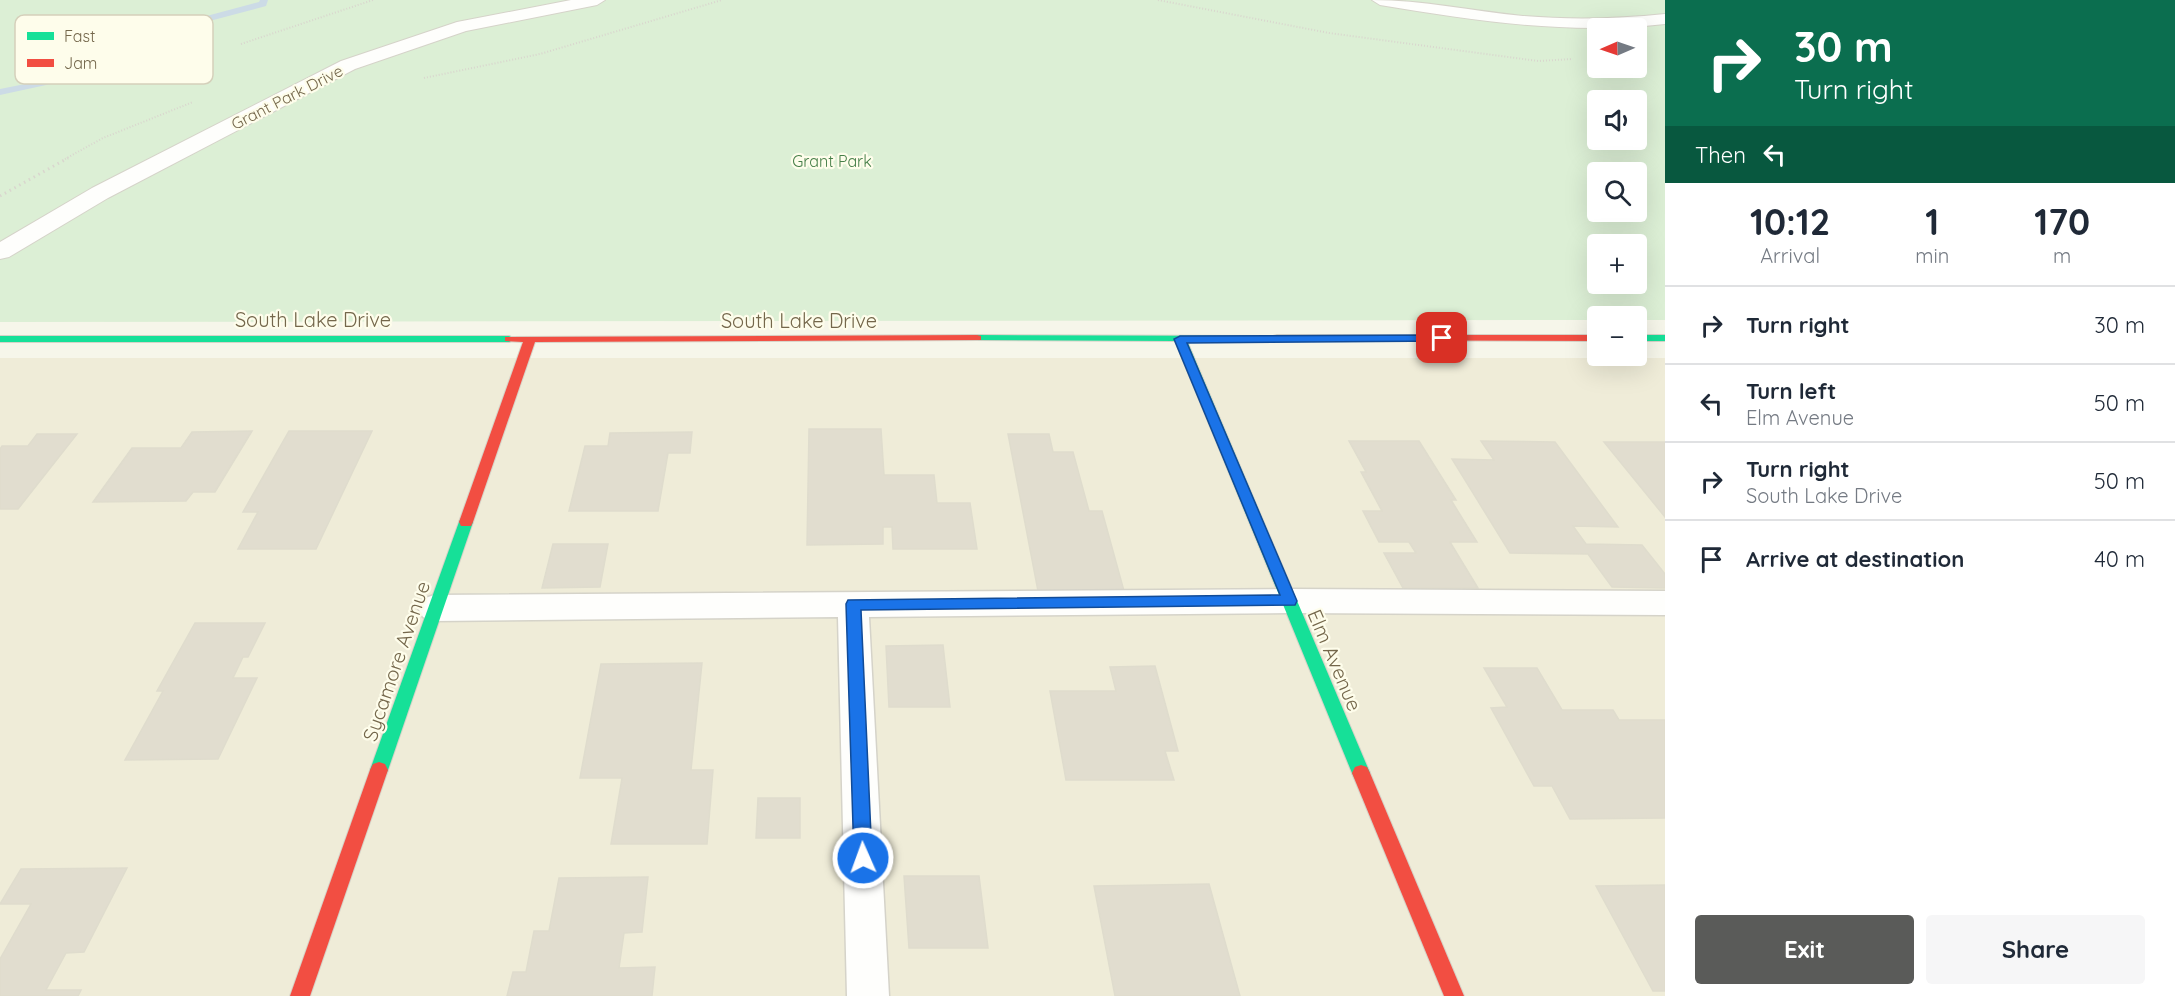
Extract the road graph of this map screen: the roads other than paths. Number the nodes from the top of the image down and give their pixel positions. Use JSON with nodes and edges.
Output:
{"nodes":[{"id":1,"x":597,"y":0,"type":"edge"},
{"id":2,"x":1380,"y":0,"type":"edge"},
{"id":3,"x":1665,"y":19,"type":"edge"},
{"id":4,"x":0,"y":252,"type":"edge"},
{"id":5,"x":1587,"y":338,"type":"edge"},
{"id":6,"x":1647,"y":338,"type":"edge"},
{"id":7,"x":1665,"y":338,"type":"edge"},
{"id":8,"x":0,"y":339,"type":"edge"},
{"id":9,"x":530,"y":339,"type":"junction"},
{"id":10,"x":1180,"y":339,"type":"junction"},
{"id":11,"x":1290,"y":601,"type":"junction"},
{"id":12,"x":1665,"y":603,"type":"edge"},
{"id":13,"x":853,"y":604,"type":"junction"},
{"id":14,"x":434,"y":608,"type":"junction"},
{"id":15,"x":300,"y":996,"type":"edge"},
{"id":16,"x":868,"y":996,"type":"edge"},
{"id":17,"x":1454,"y":996,"type":"edge"}],
"edges":[{"from":1,"to":4,"type":"street","name":"Grant Park Drive"},
{"from":2,"to":3,"type":"street"},
{"from":5,"to":10,"type":"street","name":"South Lake Drive"},
{"from":6,"to":7,"type":"street"},
{"from":8,"to":9,"type":"street","name":"South Lake Drive"},
{"from":9,"to":10,"type":"street","name":"South Lake Drive"},
{"from":9,"to":14,"type":"street","name":"Sycamore Avenue"},
{"from":10,"to":11,"type":"street","name":"Elm Avenue"},
{"from":11,"to":12,"type":"lane"},
{"from":11,"to":13,"type":"lane"},
{"from":11,"to":17,"type":"street","name":"Elm Avenue"},
{"from":13,"to":14,"type":"lane"},
{"from":13,"to":16,"type":"lane"},
{"from":14,"to":15,"type":"street","name":"Sycamore Avenue"}]}
